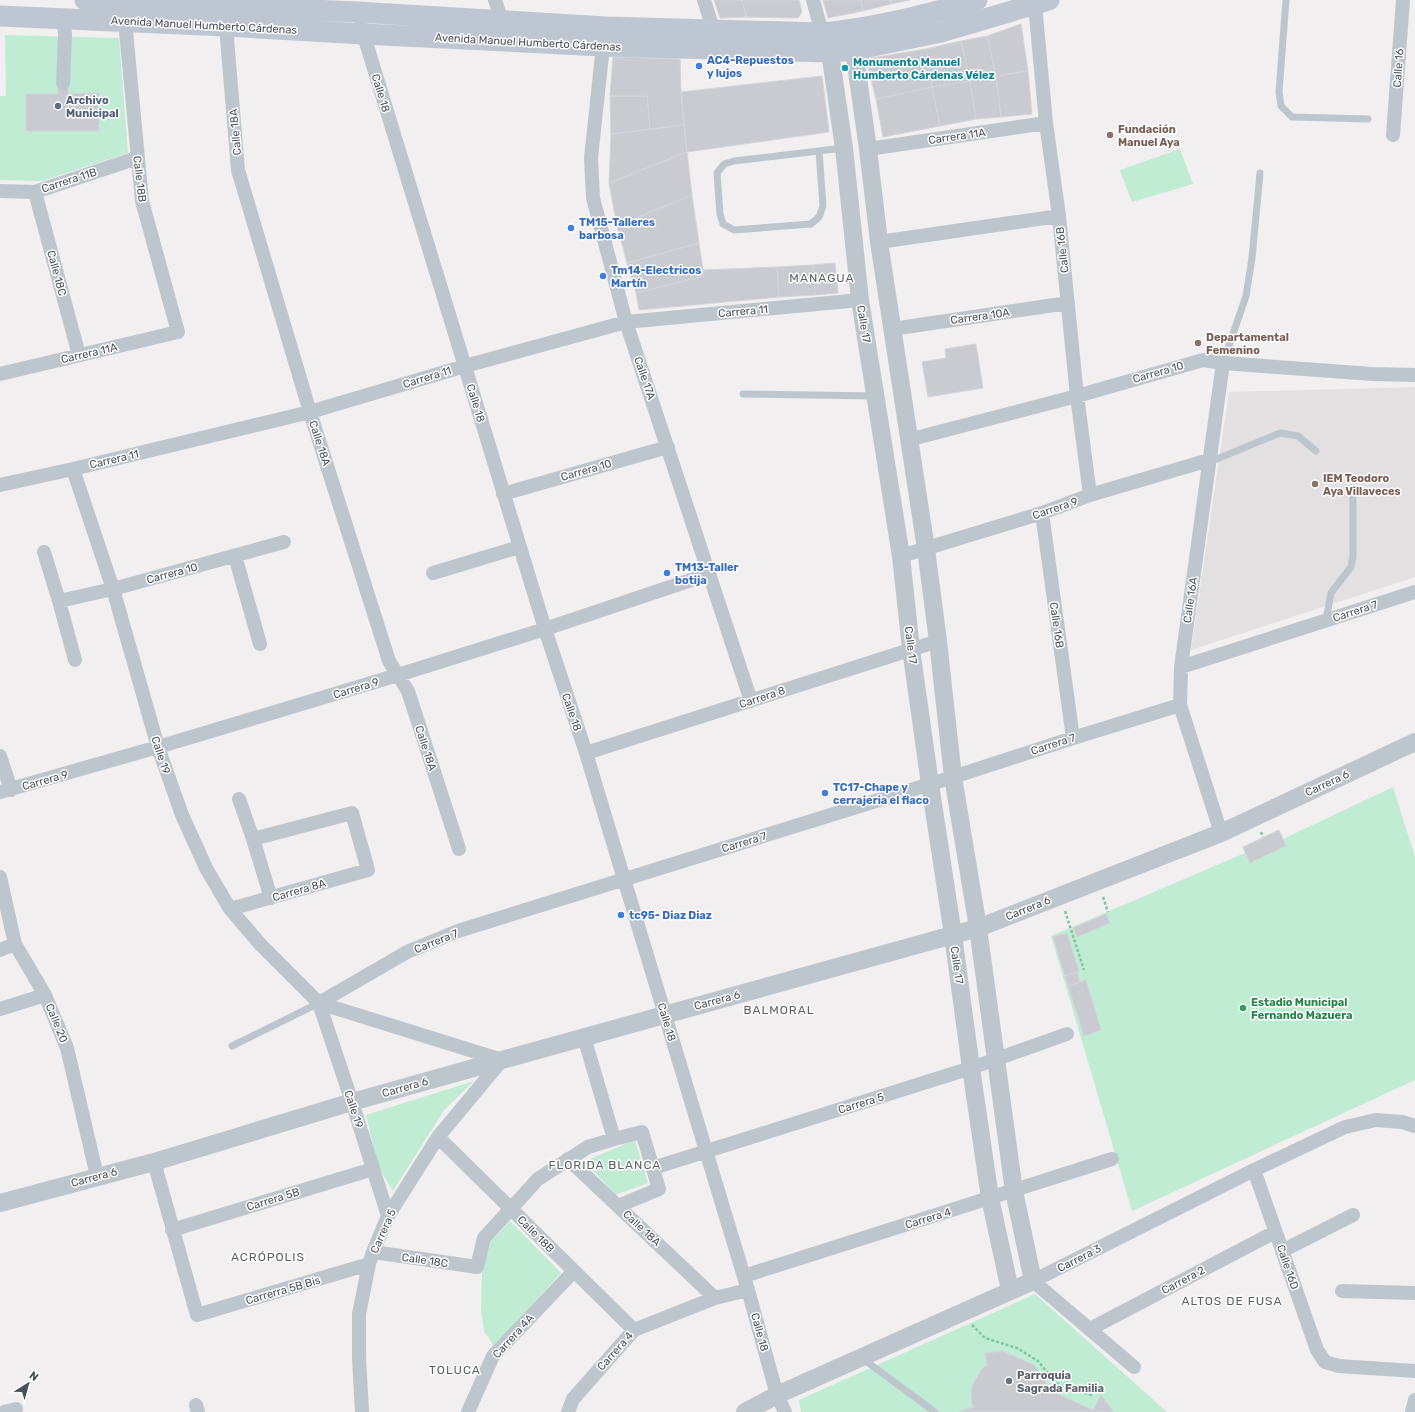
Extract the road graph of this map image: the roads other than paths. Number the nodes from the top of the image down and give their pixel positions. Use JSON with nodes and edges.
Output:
{"nodes":[{"id":1,"x":85,"y":0,"type":"edge"},
{"id":2,"x":495,"y":0,"type":"edge"},
{"id":3,"x":704,"y":0,"type":"edge"},
{"id":4,"x":812,"y":0,"type":"edge"},
{"id":5,"x":977,"y":0,"type":"edge"},
{"id":6,"x":1286,"y":0,"type":"edge"},
{"id":7,"x":1403,"y":0,"type":"edge"},
{"id":8,"x":143,"y":1,"type":"edge"},
{"id":9,"x":1042,"y":2,"type":"edge"},
{"id":10,"x":934,"y":6,"type":"edge"},
{"id":11,"x":397,"y":8,"type":"edge"},
{"id":12,"x":357,"y":12,"type":"junction"},
{"id":13,"x":0,"y":16,"type":"edge"},
{"id":14,"x":64,"y":19,"type":"junction"},
{"id":15,"x":125,"y":21,"type":"junction"},
{"id":16,"x":502,"y":21,"type":"junction"},
{"id":17,"x":226,"y":26,"type":"junction"},
{"id":18,"x":713,"y":29,"type":"junction"},
{"id":19,"x":846,"y":31,"type":"junction"},
{"id":20,"x":822,"y":33,"type":"junction"},
{"id":21,"x":363,"y":34,"type":"junction"},
{"id":22,"x":604,"y":46,"type":"junction"},
{"id":23,"x":854,"y":50,"type":"junction"},
{"id":24,"x":830,"y":52,"type":"junction"},
{"id":25,"x":63,"y":83,"type":"dead end"},
{"id":26,"x":1368,"y":119,"type":"dead end"},
{"id":27,"x":1046,"y":123,"type":"junction"},
{"id":28,"x":1392,"y":135,"type":"dead end"},
{"id":29,"x":844,"y":148,"type":"junction"},
{"id":30,"x":868,"y":149,"type":"junction"},
{"id":31,"x":819,"y":151,"type":"junction"},
{"id":32,"x":137,"y":158,"type":"junction"},
{"id":33,"x":1260,"y":173,"type":"dead end"},
{"id":34,"x":0,"y":190,"type":"edge"},
{"id":35,"x":35,"y":192,"type":"junction"},
{"id":36,"x":1059,"y":216,"type":"junction"},
{"id":37,"x":879,"y":242,"type":"junction"},
{"id":38,"x":860,"y":300,"type":"junction"},
{"id":39,"x":1068,"y":304,"type":"junction"},
{"id":40,"x":626,"y":322,"type":"junction"},
{"id":41,"x":892,"y":329,"type":"junction"},
{"id":42,"x":178,"y":332,"type":"joint"},
{"id":43,"x":79,"y":355,"type":"junction"},
{"id":44,"x":1223,"y":363,"type":"junction"},
{"id":45,"x":465,"y":366,"type":"junction"},
{"id":46,"x":0,"y":374,"type":"edge"},
{"id":47,"x":1415,"y":375,"type":"edge"},
{"id":48,"x":743,"y":394,"type":"dead end"},
{"id":49,"x":875,"y":396,"type":"junction"},
{"id":50,"x":1077,"y":396,"type":"junction"},
{"id":51,"x":310,"y":412,"type":"junction"},
{"id":52,"x":908,"y":440,"type":"junction"},
{"id":53,"x":668,"y":447,"type":"junction"},
{"id":54,"x":1316,"y":451,"type":"dead end"},
{"id":55,"x":1209,"y":460,"type":"junction"},
{"id":56,"x":73,"y":469,"type":"junction"},
{"id":57,"x":0,"y":485,"type":"edge"},
{"id":58,"x":503,"y":494,"type":"junction"},
{"id":59,"x":1090,"y":495,"type":"junction"},
{"id":60,"x":1354,"y":498,"type":"dead end"},
{"id":61,"x":1042,"y":513,"type":"junction"},
{"id":62,"x":284,"y":542,"type":"dead end"},
{"id":63,"x":519,"y":547,"type":"junction"},
{"id":64,"x":926,"y":549,"type":"junction"},
{"id":65,"x":44,"y":552,"type":"dead end"},
{"id":66,"x":235,"y":556,"type":"junction"},
{"id":67,"x":901,"y":556,"type":"junction"},
{"id":68,"x":432,"y":573,"type":"dead end"},
{"id":69,"x":709,"y":574,"type":"junction"},
{"id":70,"x":114,"y":589,"type":"junction"},
{"id":71,"x":1415,"y":592,"type":"edge"},
{"id":72,"x":59,"y":601,"type":"junction"},
{"id":73,"x":1326,"y":620,"type":"junction"},
{"id":74,"x":544,"y":629,"type":"junction"},
{"id":75,"x":938,"y":641,"type":"junction"},
{"id":76,"x":260,"y":644,"type":"dead end"},
{"id":77,"x":911,"y":649,"type":"junction"},
{"id":78,"x":74,"y":660,"type":"dead end"},
{"id":79,"x":1181,"y":667,"type":"junction"},
{"id":80,"x":398,"y":675,"type":"junction"},
{"id":81,"x":751,"y":701,"type":"junction"},
{"id":82,"x":1180,"y":705,"type":"junction"},
{"id":83,"x":1073,"y":738,"type":"junction"},
{"id":84,"x":1415,"y":742,"type":"edge"},
{"id":85,"x":158,"y":747,"type":"junction"},
{"id":86,"x":586,"y":753,"type":"junction"},
{"id":87,"x":0,"y":756,"type":"edge"},
{"id":88,"x":953,"y":777,"type":"junction"},
{"id":89,"x":930,"y":784,"type":"junction"},
{"id":90,"x":5,"y":791,"type":"edge"},
{"id":91,"x":238,"y":799,"type":"dead end"},
{"id":92,"x":1221,"y":833,"type":"junction"},
{"id":93,"x":253,"y":839,"type":"junction"},
{"id":94,"x":459,"y":849,"type":"dead end"},
{"id":95,"x":0,"y":877,"type":"edge"},
{"id":96,"x":624,"y":879,"type":"junction"},
{"id":97,"x":271,"y":898,"type":"junction"},
{"id":98,"x":230,"y":909,"type":"junction"},
{"id":99,"x":978,"y":928,"type":"junction"},
{"id":100,"x":953,"y":935,"type":"junction"},
{"id":101,"x":15,"y":944,"type":"junction"},
{"id":102,"x":0,"y":950,"type":"edge"},
{"id":103,"x":45,"y":994,"type":"junction"},
{"id":104,"x":319,"y":1003,"type":"junction"},
{"id":105,"x":0,"y":1009,"type":"edge"},
{"id":106,"x":665,"y":1014,"type":"junction"},
{"id":107,"x":1067,"y":1034,"type":"dead end"},
{"id":108,"x":584,"y":1037,"type":"junction"},
{"id":109,"x":232,"y":1046,"type":"dead end"},
{"id":110,"x":502,"y":1060,"type":"junction"},
{"id":111,"x":996,"y":1060,"type":"junction"},
{"id":112,"x":971,"y":1068,"type":"junction"},
{"id":113,"x":352,"y":1102,"type":"junction"},
{"id":114,"x":1415,"y":1126,"type":"edge"},
{"id":115,"x":438,"y":1137,"type":"junction"},
{"id":116,"x":614,"y":1138,"type":"junction"},
{"id":117,"x":706,"y":1152,"type":"junction"},
{"id":118,"x":568,"y":1159,"type":"junction"},
{"id":119,"x":1112,"y":1159,"type":"dead end"},
{"id":120,"x":154,"y":1162,"type":"junction"},
{"id":121,"x":653,"y":1168,"type":"junction"},
{"id":122,"x":373,"y":1169,"type":"junction"},
{"id":123,"x":1254,"y":1170,"type":"junction"},
{"id":124,"x":97,"y":1176,"type":"junction"},
{"id":125,"x":1014,"y":1191,"type":"junction"},
{"id":126,"x":990,"y":1198,"type":"junction"},
{"id":127,"x":0,"y":1203,"type":"edge"},
{"id":128,"x":618,"y":1206,"type":"junction"},
{"id":129,"x":510,"y":1208,"type":"junction"},
{"id":130,"x":1354,"y":1215,"type":"dead end"},
{"id":131,"x":388,"y":1216,"type":"junction"},
{"id":132,"x":172,"y":1230,"type":"junction"},
{"id":133,"x":1276,"y":1232,"type":"junction"},
{"id":134,"x":1282,"y":1251,"type":"junction"},
{"id":135,"x":371,"y":1258,"type":"junction"},
{"id":136,"x":574,"y":1271,"type":"junction"},
{"id":137,"x":744,"y":1276,"type":"junction"},
{"id":138,"x":1033,"y":1281,"type":"junction"},
{"id":139,"x":748,"y":1290,"type":"junction"},
{"id":140,"x":1010,"y":1290,"type":"junction"},
{"id":141,"x":1342,"y":1291,"type":"dead end"},
{"id":142,"x":1415,"y":1292,"type":"edge"},
{"id":143,"x":715,"y":1298,"type":"junction"},
{"id":144,"x":1090,"y":1329,"type":"junction"},
{"id":145,"x":634,"y":1330,"type":"junction"},
{"id":146,"x":861,"y":1358,"type":"junction"},
{"id":147,"x":1134,"y":1367,"type":"dead end"},
{"id":148,"x":1415,"y":1371,"type":"edge"},
{"id":149,"x":777,"y":1395,"type":"junction"},
{"id":150,"x":1415,"y":1400,"type":"edge"},
{"id":151,"x":362,"y":1412,"type":"edge"},
{"id":152,"x":468,"y":1412,"type":"edge"},
{"id":153,"x":568,"y":1412,"type":"edge"},
{"id":154,"x":745,"y":1412,"type":"edge"},
{"id":155,"x":785,"y":1412,"type":"edge"},
{"id":156,"x":935,"y":1412,"type":"edge"},
{"id":157,"x":1412,"y":1412,"type":"edge"}],
"edges":[{"from":1,"to":8,"type":"main road","name":"Avenida Manuel Humberto Cárdenas"},
{"from":2,"to":16,"type":"street"},
{"from":3,"to":18,"type":"street"},
{"from":4,"to":20,"type":"street","name":"Calle 17"},
{"from":5,"to":10,"type":"main road","name":"Avenida Manuel Humberto Cárdenas"},
{"from":6,"to":26,"type":"lane"},
{"from":7,"to":28,"type":"street","name":"Calle 16"},
{"from":8,"to":12,"type":"main road","name":"Avenida Manuel Humberto Cárdenas"},
{"from":9,"to":23,"type":"main road","name":"Avenida Manuel Humberto Cárdenas"},
{"from":9,"to":27,"type":"street","name":"Calle 16B"},
{"from":10,"to":19,"type":"main road","name":"Avenida Manuel Humberto Cárdenas"},
{"from":11,"to":12,"type":"main road","name":"Avenida Manuel Humberto Cárdenas"},
{"from":11,"to":16,"type":"main road","name":"Avenida Manuel Humberto Cárdenas"},
{"from":12,"to":21,"type":"street","name":"Calle 18"},
{"from":13,"to":14,"type":"main road","name":"Avenida Manuel Humberto Cárdenas"},
{"from":14,"to":15,"type":"main road","name":"Avenida Manuel Humberto Cárdenas"},
{"from":14,"to":25,"type":"street"},
{"from":15,"to":17,"type":"main road","name":"Avenida Manuel Humberto Cárdenas"},
{"from":15,"to":32,"type":"street","name":"Calle 18B"},
{"from":16,"to":18,"type":"main road","name":"Avenida Manuel Humberto Cárdenas"},
{"from":17,"to":21,"type":"main road","name":"Avenida Manuel Humberto Cárdenas"},
{"from":17,"to":51,"type":"street","name":"Calle 18A"},
{"from":18,"to":20,"type":"main road","name":"Avenida Manuel Humberto Cárdenas"},
{"from":19,"to":20,"type":"main road","name":"Avenida Manuel Humberto Cárdenas"},
{"from":19,"to":23,"type":"street"},
{"from":20,"to":24,"type":"street","name":"Calle 17"},
{"from":21,"to":22,"type":"main road","name":"Avenida Manuel Humberto Cárdenas"},
{"from":21,"to":45,"type":"street","name":"Calle 18"},
{"from":22,"to":24,"type":"main road","name":"Avenida Manuel Humberto Cárdenas"},
{"from":22,"to":40,"type":"street","name":"Calle 17A"},
{"from":23,"to":24,"type":"main road","name":"Avenida Manuel Humberto Cárdenas"},
{"from":23,"to":30,"type":"street"},
{"from":24,"to":29,"type":"street","name":"Calle 17"},
{"from":27,"to":30,"type":"street","name":"Carrera 11A"},
{"from":27,"to":36,"type":"street","name":"Calle 16B"},
{"from":29,"to":31,"type":"lane"},
{"from":29,"to":38,"type":"street","name":"Calle 17"},
{"from":30,"to":37,"type":"street"},
{"from":31,"to":31,"type":"lane"},
{"from":32,"to":35,"type":"street","name":"Carrera 11B"},
{"from":32,"to":42,"type":"street","name":"Calle 18B"},
{"from":33,"to":44,"type":"lane"},
{"from":34,"to":35,"type":"street","name":"Carrera 11B"},
{"from":35,"to":43,"type":"street","name":"Calle 18C"},
{"from":36,"to":37,"type":"street"},
{"from":36,"to":39,"type":"street","name":"Calle 16B"},
{"from":37,"to":41,"type":"street"},
{"from":38,"to":40,"type":"street","name":"Carrera 11"},
{"from":38,"to":49,"type":"street","name":"Calle 17"},
{"from":39,"to":41,"type":"street","name":"Carrera 10A"},
{"from":39,"to":50,"type":"street","name":"Calle 16B"},
{"from":40,"to":45,"type":"street","name":"Carrera 11"},
{"from":40,"to":53,"type":"street","name":"Calle 17A"},
{"from":41,"to":52,"type":"street"},
{"from":42,"to":43,"type":"street","name":"Carrera 11A"},
{"from":43,"to":46,"type":"street","name":"Carrera 11A"},
{"from":44,"to":47,"type":"street","name":"Carrera 10"},
{"from":44,"to":50,"type":"street","name":"Carrera 10"},
{"from":44,"to":55,"type":"street","name":"Calle 16A"},
{"from":45,"to":51,"type":"street","name":"Carrera 11"},
{"from":45,"to":58,"type":"street","name":"Calle 18"},
{"from":48,"to":49,"type":"lane"},
{"from":49,"to":67,"type":"street","name":"Calle 17"},
{"from":50,"to":52,"type":"street","name":"Carrera 10"},
{"from":50,"to":59,"type":"street","name":"Calle 16B"},
{"from":51,"to":56,"type":"street","name":"Carrera 11"},
{"from":51,"to":80,"type":"street","name":"Calle 18A"},
{"from":52,"to":64,"type":"street"},
{"from":53,"to":58,"type":"street","name":"Carrera 10"},
{"from":53,"to":69,"type":"street","name":"Calle 17A"},
{"from":54,"to":55,"type":"lane"},
{"from":55,"to":59,"type":"street","name":"Carrera 9"},
{"from":55,"to":79,"type":"street","name":"Calle 16A"},
{"from":56,"to":57,"type":"street","name":"Carrera 11"},
{"from":56,"to":70,"type":"street","name":"Calle 19"},
{"from":58,"to":63,"type":"street","name":"Calle 18"},
{"from":59,"to":61,"type":"street","name":"Carrera 9"},
{"from":60,"to":73,"type":"lane"},
{"from":61,"to":64,"type":"street","name":"Carrera 9"},
{"from":61,"to":83,"type":"street","name":"Calle 16B"},
{"from":62,"to":66,"type":"street","name":"Carrera 10"},
{"from":63,"to":68,"type":"street"},
{"from":63,"to":74,"type":"street","name":"Calle 18"},
{"from":64,"to":67,"type":"street","name":"Carrera 9"},
{"from":64,"to":75,"type":"street"},
{"from":65,"to":72,"type":"street"},
{"from":66,"to":70,"type":"street","name":"Carrera 10"},
{"from":66,"to":76,"type":"street"},
{"from":67,"to":77,"type":"street","name":"Calle 17"},
{"from":69,"to":74,"type":"street","name":"Carrera 9"},
{"from":69,"to":81,"type":"street","name":"Calle 17A"},
{"from":70,"to":72,"type":"street","name":"Carrera 10"},
{"from":70,"to":85,"type":"street","name":"Calle 19"},
{"from":71,"to":73,"type":"street","name":"Carrera 7"},
{"from":72,"to":78,"type":"street"},
{"from":73,"to":79,"type":"street","name":"Carrera 7"},
{"from":74,"to":80,"type":"street","name":"Carrera 9"},
{"from":74,"to":86,"type":"street","name":"Calle 18"},
{"from":75,"to":77,"type":"street","name":"Carrera 8"},
{"from":75,"to":88,"type":"street"},
{"from":77,"to":81,"type":"street","name":"Carrera 8"},
{"from":77,"to":89,"type":"street","name":"Calle 17"},
{"from":79,"to":82,"type":"street","name":"Calle 16A"},
{"from":80,"to":85,"type":"street","name":"Carrera 9"},
{"from":80,"to":94,"type":"street","name":"Calle 18A"},
{"from":81,"to":86,"type":"street","name":"Carrera 8"},
{"from":82,"to":83,"type":"street","name":"Carrera 7"},
{"from":82,"to":92,"type":"street","name":"Calle 16A"},
{"from":83,"to":88,"type":"street","name":"Carrera 7"},
{"from":84,"to":92,"type":"street","name":"Carrera 6"},
{"from":85,"to":90,"type":"street","name":"Carrera 9"},
{"from":85,"to":98,"type":"street","name":"Calle 19"},
{"from":86,"to":96,"type":"street","name":"Calle 18"},
{"from":87,"to":90,"type":"street"},
{"from":88,"to":89,"type":"street","name":"Carrera 7"},
{"from":88,"to":99,"type":"street"},
{"from":89,"to":96,"type":"street","name":"Carrera 7"},
{"from":89,"to":100,"type":"street","name":"Calle 17"},
{"from":91,"to":93,"type":"street"},
{"from":92,"to":99,"type":"street","name":"Carrera 6"},
{"from":93,"to":97,"type":"street"},
{"from":93,"to":97,"type":"street","name":"Carrera 8A"},
{"from":95,"to":101,"type":"street","name":"Calle 20"},
{"from":96,"to":104,"type":"street","name":"Carrera 7"},
{"from":96,"to":106,"type":"street","name":"Calle 18"},
{"from":97,"to":98,"type":"street","name":"Carrera 8A"},
{"from":98,"to":104,"type":"street","name":"Calle 19"},
{"from":99,"to":100,"type":"street","name":"Carrera 6"},
{"from":99,"to":111,"type":"street"},
{"from":100,"to":106,"type":"street","name":"Carrera 6"},
{"from":100,"to":112,"type":"street","name":"Calle 17"},
{"from":101,"to":102,"type":"street"},
{"from":101,"to":103,"type":"street","name":"Calle 20"},
{"from":103,"to":105,"type":"street"},
{"from":103,"to":124,"type":"street","name":"Calle 20"},
{"from":104,"to":109,"type":"lane"},
{"from":104,"to":110,"type":"street","name":"Calle 19"},
{"from":104,"to":113,"type":"street","name":"Calle 19"},
{"from":106,"to":108,"type":"street","name":"Carrera 6"},
{"from":106,"to":117,"type":"street","name":"Calle 18"},
{"from":107,"to":111,"type":"street","name":"Carrera 5"},
{"from":108,"to":110,"type":"street","name":"Carrera 6"},
{"from":108,"to":116,"type":"street"},
{"from":110,"to":113,"type":"street","name":"Carrera 6"},
{"from":110,"to":115,"type":"street","name":"Carrera 5"},
{"from":111,"to":112,"type":"street","name":"Carrera 5"},
{"from":111,"to":125,"type":"street"},
{"from":112,"to":117,"type":"street","name":"Carrera 5"},
{"from":112,"to":126,"type":"street","name":"Calle 17"},
{"from":113,"to":120,"type":"street","name":"Carrera 6"},
{"from":113,"to":122,"type":"street","name":"Calle 19"},
{"from":114,"to":123,"type":"street","name":"Carrera 3"},
{"from":115,"to":129,"type":"street","name":"Calle 18B"},
{"from":115,"to":131,"type":"street","name":"Carrera 5"},
{"from":116,"to":118,"type":"street"},
{"from":116,"to":121,"type":"street"},
{"from":117,"to":121,"type":"street","name":"Carrera 5"},
{"from":117,"to":137,"type":"street","name":"Calle 18"},
{"from":118,"to":128,"type":"street","name":"Calle 18A"},
{"from":118,"to":129,"type":"street"},
{"from":119,"to":125,"type":"street","name":"Carrera 4"},
{"from":120,"to":124,"type":"street","name":"Carrera 6"},
{"from":120,"to":132,"type":"street"},
{"from":121,"to":128,"type":"street"},
{"from":122,"to":131,"type":"street","name":"Calle 19"},
{"from":122,"to":132,"type":"street","name":"Carrera 5B"},
{"from":123,"to":133,"type":"street","name":"Calle 16D"},
{"from":123,"to":138,"type":"street","name":"Carrera 3"},
{"from":124,"to":127,"type":"street","name":"Carrera 6"},
{"from":125,"to":126,"type":"street","name":"Carrera 4"},
{"from":125,"to":138,"type":"street"},
{"from":126,"to":137,"type":"street","name":"Carrera 4"},
{"from":126,"to":140,"type":"street","name":"Calle 17"},
{"from":128,"to":143,"type":"street","name":"Calle 18A"},
{"from":129,"to":135,"type":"street","name":"Calle 18C"},
{"from":129,"to":136,"type":"street","name":"Calle 18B"},
{"from":130,"to":134,"type":"street"},
{"from":131,"to":135,"type":"street","name":"Carrera 5"},
{"from":132,"to":135,"type":"street","name":"Carrerra 5B Bis"},
{"from":133,"to":134,"type":"street","name":"Calle 16D"},
{"from":133,"to":144,"type":"street","name":"Carrera 2"},
{"from":134,"to":148,"type":"street","name":"Calle 16D"},
{"from":135,"to":151,"type":"street","name":"Carrera 5"},
{"from":136,"to":145,"type":"street","name":"Calle 18B"},
{"from":136,"to":152,"type":"street","name":"Carrera 4A"},
{"from":137,"to":139,"type":"street","name":"Calle 18"},
{"from":138,"to":140,"type":"street","name":"Carrera 3"},
{"from":138,"to":144,"type":"street"},
{"from":139,"to":143,"type":"street","name":"Carrera 4"},
{"from":139,"to":149,"type":"street","name":"Calle 18"},
{"from":140,"to":146,"type":"street","name":"Carrera 3"},
{"from":141,"to":142,"type":"street"},
{"from":143,"to":145,"type":"street","name":"Carrera 4"},
{"from":144,"to":147,"type":"street"},
{"from":145,"to":153,"type":"street","name":"Carrera 4"},
{"from":146,"to":149,"type":"street","name":"Carrera 3"},
{"from":146,"to":156,"type":"lane"},
{"from":149,"to":154,"type":"street","name":"Carrera 3"},
{"from":149,"to":155,"type":"street","name":"Calle 18"},
{"from":150,"to":157,"type":"street"}]}
